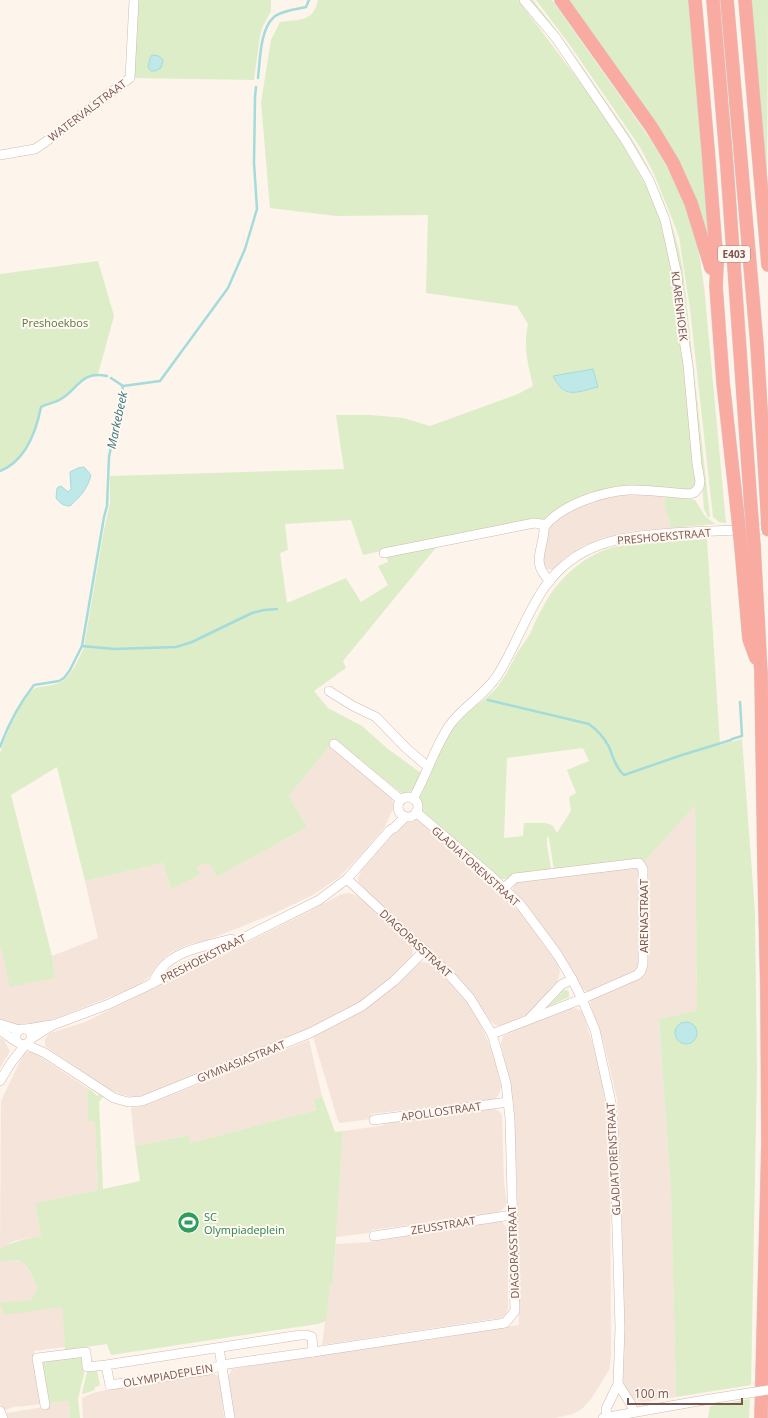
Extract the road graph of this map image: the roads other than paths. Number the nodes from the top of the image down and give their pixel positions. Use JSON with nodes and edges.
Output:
{"nodes":[{"id":1,"x":524,"y":0,"type":"edge"},
{"id":2,"x":561,"y":0,"type":"edge"},
{"id":3,"x":695,"y":0,"type":"edge"},
{"id":4,"x":713,"y":0,"type":"edge"},
{"id":5,"x":728,"y":0,"type":"edge"},
{"id":6,"x":745,"y":0,"type":"edge"},
{"id":7,"x":134,"y":3,"type":"edge"},
{"id":8,"x":0,"y":155,"type":"edge"},
{"id":9,"x":768,"y":265,"type":"edge"},
{"id":10,"x":716,"y":286,"type":"junction"},
{"id":11,"x":544,"y":527,"type":"junction"},
{"id":12,"x":768,"y":529,"type":"edge"},
{"id":13,"x":384,"y":553,"type":"dead end"},
{"id":14,"x":550,"y":581,"type":"junction"},
{"id":15,"x":761,"y":673,"type":"junction"},
{"id":16,"x":329,"y":691,"type":"dead end"},
{"id":17,"x":334,"y":744,"type":"dead end"},
{"id":18,"x":428,"y":767,"type":"junction"},
{"id":19,"x":413,"y":799,"type":"junction"},
{"id":20,"x":401,"y":800,"type":"junction"},
{"id":21,"x":416,"y":812,"type":"junction"},
{"id":22,"x":402,"y":814,"type":"junction"},
{"id":23,"x":347,"y":879,"type":"junction"},
{"id":24,"x":504,"y":888,"type":"junction"},
{"id":25,"x":253,"y":933,"type":"junction"},
{"id":26,"x":426,"y":950,"type":"junction"},
{"id":27,"x":572,"y":979,"type":"junction"},
{"id":28,"x":153,"y":983,"type":"junction"},
{"id":29,"x":582,"y":999,"type":"junction"},
{"id":30,"x":528,"y":1020,"type":"junction"},
{"id":31,"x":0,"y":1024,"type":"edge"},
{"id":32,"x":53,"y":1025,"type":"junction"},
{"id":33,"x":0,"y":1030,"type":"edge"},
{"id":34,"x":23,"y":1030,"type":"junction"},
{"id":35,"x":492,"y":1034,"type":"junction"},
{"id":36,"x":24,"y":1041,"type":"junction"},
{"id":37,"x":0,"y":1081,"type":"edge"},
{"id":38,"x":508,"y":1102,"type":"junction"},
{"id":39,"x":374,"y":1120,"type":"dead end"},
{"id":40,"x":512,"y":1215,"type":"junction"},
{"id":41,"x":374,"y":1236,"type":"dead end"},
{"id":42,"x":218,"y":1348,"type":"junction"},
{"id":43,"x":313,"y":1352,"type":"junction"},
{"id":44,"x":106,"y":1365,"type":"junction"},
{"id":45,"x":221,"y":1365,"type":"junction"},
{"id":46,"x":618,"y":1384,"type":"junction"},
{"id":47,"x":768,"y":1390,"type":"edge"},
{"id":48,"x":45,"y":1405,"type":"dead end"},
{"id":49,"x":0,"y":1411,"type":"edge"},
{"id":50,"x":633,"y":1412,"type":"junction"},
{"id":51,"x":3,"y":1418,"type":"edge"},
{"id":52,"x":230,"y":1418,"type":"edge"},
{"id":53,"x":605,"y":1418,"type":"edge"},
{"id":54,"x":761,"y":1418,"type":"edge"}],
"edges":[{"from":1,"to":11,"type":"street","name":"KLARENHOEK"},
{"from":2,"to":10,"type":"highway"},
{"from":3,"to":10,"type":"highway"},
{"from":4,"to":15,"type":"highway","number":"E403","bridge":true},
{"from":5,"to":12,"type":"highway","number":"E403","bridge":true},
{"from":6,"to":9,"type":"highway"},
{"from":7,"to":8,"type":"street","name":"WATERVALSTRAAT"},
{"from":10,"to":15,"type":"highway","bridge":true},
{"from":11,"to":13,"type":"street"},
{"from":11,"to":14,"type":"street"},
{"from":12,"to":14,"type":"street","name":"PRESHOEKSTRAAT"},
{"from":14,"to":18,"type":"street","name":"PRESHOEKSTRAAT"},
{"from":15,"to":54,"type":"highway","number":"E403"},
{"from":16,"to":18,"type":"street"},
{"from":17,"to":20,"type":"street"},
{"from":18,"to":19,"type":"street","name":"PRESHOEKSTRAAT"},
{"from":19,"to":20,"type":"street"},
{"from":19,"to":21,"type":"street"},
{"from":20,"to":22,"type":"street"},
{"from":21,"to":22,"type":"street"},
{"from":21,"to":24,"type":"street","name":"GLADIATORENSTRAAT"},
{"from":22,"to":23,"type":"street","name":"PRESHOEKSTRAAT"},
{"from":23,"to":25,"type":"street","name":"PRESHOEKSTRAAT"},
{"from":23,"to":26,"type":"street","name":"DIAGORASSTRAAT"},
{"from":24,"to":27,"type":"street","name":"GLADIATORENSTRAAT"},
{"from":24,"to":29,"type":"street","name":"ARENASTRAAT"},
{"from":25,"to":28,"type":"street","name":"PRESHOEKSTRAAT"},
{"from":25,"to":28,"type":"street","name":"PRESHOEKSTRAAT"},
{"from":26,"to":35,"type":"street","name":"DIAGORASSTRAAT"},
{"from":26,"to":36,"type":"street","name":"GYMNASIASTRAAT"},
{"from":27,"to":29,"type":"street","name":"GLADIATORENSTRAAT"},
{"from":27,"to":30,"type":"street"},
{"from":28,"to":32,"type":"street","name":"PRESHOEKSTRAAT"},
{"from":29,"to":30,"type":"street"},
{"from":29,"to":46,"type":"street","name":"GLADIATORENSTRAAT"},
{"from":30,"to":35,"type":"street"},
{"from":31,"to":34,"type":"street","name":"PRESHOEKSTRAAT"},
{"from":32,"to":34,"type":"street","name":"PRESHOEKSTRAAT"},
{"from":32,"to":36,"type":"street","name":"PRESHOEKSTRAAT"},
{"from":33,"to":36,"type":"street"},
{"from":34,"to":36,"type":"street"},
{"from":34,"to":36,"type":"street"},
{"from":35,"to":38,"type":"street","name":"DIAGORASSTRAAT"},
{"from":36,"to":37,"type":"street"},
{"from":38,"to":39,"type":"street","name":"APOLLOSTRAAT"},
{"from":38,"to":40,"type":"street","name":"DIAGORASSTRAAT"},
{"from":40,"to":41,"type":"street","name":"ZEUSSTRAAT"},
{"from":40,"to":43,"type":"street","name":"DIAGORASSTRAAT"},
{"from":42,"to":43,"type":"street","name":"OLYMPIADEPLEIN"},
{"from":42,"to":44,"type":"street","name":"OLYMPIADEPLEIN"},
{"from":42,"to":45,"type":"street","name":"OLYMPIADEPLEIN"},
{"from":43,"to":45,"type":"street","name":"OLYMPIADEPLEIN"},
{"from":44,"to":45,"type":"street","name":"OLYMPIADEPLEIN"},
{"from":44,"to":48,"type":"street","name":"OLYMPIADEPLEIN"},
{"from":45,"to":52,"type":"street"},
{"from":46,"to":50,"type":"street"},
{"from":46,"to":53,"type":"street","name":"GLADIATORENSTRAAT"},
{"from":47,"to":50,"type":"street","bridge":true},
{"from":49,"to":51,"type":"street"},
{"from":50,"to":53,"type":"street"}]}
